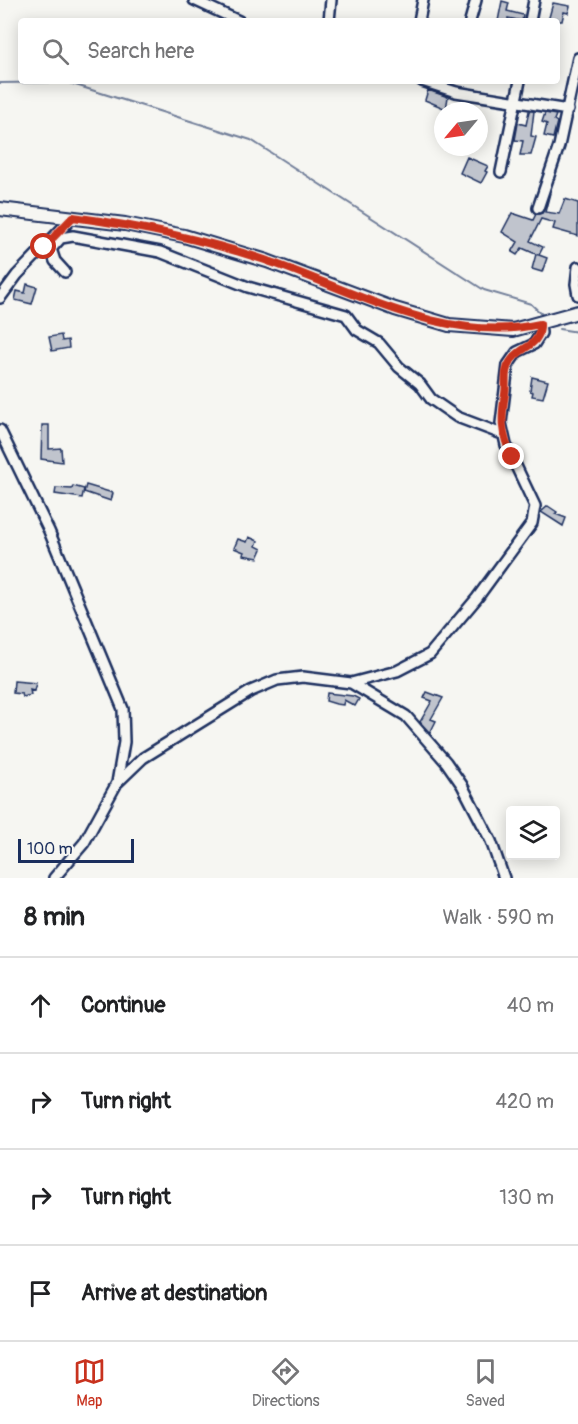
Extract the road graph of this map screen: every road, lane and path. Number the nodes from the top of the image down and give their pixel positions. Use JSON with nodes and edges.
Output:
{"nodes":[{"id":1,"x":194,"y":0,"type":"edge"},
{"id":2,"x":332,"y":0,"type":"edge"},
{"id":3,"x":423,"y":0,"type":"edge"},
{"id":4,"x":476,"y":0,"type":"edge"},
{"id":5,"x":534,"y":0,"type":"edge"},
{"id":6,"x":233,"y":18,"type":"edge"},
{"id":7,"x":329,"y":18,"type":"edge"},
{"id":8,"x":420,"y":18,"type":"edge"},
{"id":9,"x":471,"y":18,"type":"edge"},
{"id":10,"x":531,"y":18,"type":"edge"},
{"id":11,"x":578,"y":58,"type":"edge"},
{"id":12,"x":431,"y":84,"type":"edge"},
{"id":13,"x":457,"y":84,"type":"edge"},
{"id":14,"x":519,"y":84,"type":"edge"},
{"id":15,"x":456,"y":92,"type":"junction"},
{"id":16,"x":516,"y":100,"type":"junction"},
{"id":17,"x":568,"y":110,"type":"junction"},
{"id":18,"x":501,"y":172,"type":"dead end"},
{"id":19,"x":538,"y":208,"type":"dead end"},
{"id":20,"x":0,"y":209,"type":"edge"},
{"id":21,"x":73,"y":217,"type":"junction"},
{"id":22,"x":578,"y":267,"type":"edge"},
{"id":23,"x":65,"y":272,"type":"dead end"},
{"id":24,"x":578,"y":294,"type":"edge"},
{"id":25,"x":0,"y":298,"type":"edge"},
{"id":26,"x":578,"y":312,"type":"edge"},
{"id":27,"x":540,"y":324,"type":"junction"},
{"id":28,"x":0,"y":430,"type":"edge"},
{"id":29,"x":502,"y":434,"type":"junction"},
{"id":30,"x":351,"y":683,"type":"junction"},
{"id":31,"x":117,"y":783,"type":"junction"},
{"id":32,"x":54,"y":878,"type":"edge"},
{"id":33,"x":504,"y":878,"type":"edge"}],
"edges":[{"from":1,"to":6,"type":"street"},
{"from":2,"to":7,"type":"street"},
{"from":3,"to":8,"type":"street"},
{"from":4,"to":9,"type":"street"},
{"from":5,"to":10,"type":"street"},
{"from":11,"to":17,"type":"street"},
{"from":12,"to":15,"type":"street"},
{"from":13,"to":15,"type":"street"},
{"from":14,"to":16,"type":"street"},
{"from":15,"to":16,"type":"street"},
{"from":16,"to":17,"type":"street"},
{"from":16,"to":18,"type":"street"},
{"from":17,"to":19,"type":"street"},
{"from":20,"to":21,"type":"main road"},
{"from":21,"to":25,"type":"street"},
{"from":21,"to":27,"type":"main road"},
{"from":22,"to":24,"type":"street"},
{"from":23,"to":29,"type":"street"},
{"from":26,"to":27,"type":"main road"},
{"from":27,"to":29,"type":"street"},
{"from":28,"to":31,"type":"street"},
{"from":29,"to":30,"type":"street"},
{"from":30,"to":31,"type":"street"},
{"from":30,"to":33,"type":"street"},
{"from":31,"to":32,"type":"street"}]}
